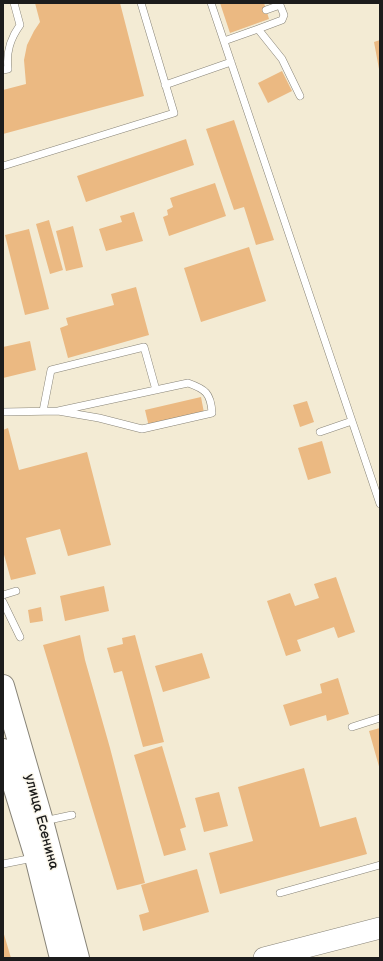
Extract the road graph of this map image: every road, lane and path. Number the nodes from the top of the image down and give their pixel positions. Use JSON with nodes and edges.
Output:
{"nodes":[{"id":1,"x":14,"y":3,"type":"edge"},
{"id":2,"x":141,"y":3,"type":"edge"},
{"id":3,"x":212,"y":3,"type":"edge"},
{"id":4,"x":266,"y":10,"type":"dead end"},
{"id":5,"x":227,"y":25,"type":"dead end"},
{"id":6,"x":220,"y":28,"type":"junction"},
{"id":7,"x":258,"y":29,"type":"junction"},
{"id":8,"x":224,"y":41,"type":"junction"},
{"id":9,"x":231,"y":62,"type":"junction"},
{"id":10,"x":3,"y":70,"type":"edge"},
{"id":11,"x":165,"y":85,"type":"junction"},
{"id":12,"x":300,"y":96,"type":"dead end"},
{"id":13,"x":3,"y":166,"type":"edge"},
{"id":14,"x":156,"y":390,"type":"junction"},
{"id":15,"x":58,"y":410,"type":"junction"},
{"id":16,"x":43,"y":411,"type":"junction"},
{"id":17,"x":3,"y":412,"type":"edge"},
{"id":18,"x":352,"y":421,"type":"junction"},
{"id":19,"x":320,"y":432,"type":"dead end"},
{"id":20,"x":380,"y":504,"type":"edge"},
{"id":21,"x":16,"y":592,"type":"dead end"},
{"id":22,"x":3,"y":595,"type":"edge"},
{"id":23,"x":3,"y":602,"type":"edge"},
{"id":24,"x":20,"y":637,"type":"dead end"},
{"id":25,"x":3,"y":686,"type":"edge"},
{"id":26,"x":380,"y":718,"type":"edge"},
{"id":27,"x":352,"y":727,"type":"dead end"},
{"id":28,"x":3,"y":750,"type":"edge"},
{"id":29,"x":72,"y":815,"type":"dead end"},
{"id":30,"x":42,"y":821,"type":"junction"},
{"id":31,"x":36,"y":858,"type":"junction"},
{"id":32,"x":3,"y":864,"type":"edge"},
{"id":33,"x":380,"y":865,"type":"edge"},
{"id":34,"x":280,"y":893,"type":"dead end"},
{"id":35,"x":380,"y":928,"type":"edge"},
{"id":36,"x":60,"y":958,"type":"edge"},
{"id":37,"x":78,"y":958,"type":"edge"},
{"id":38,"x":264,"y":958,"type":"edge"}],
"edges":[{"from":1,"to":10,"type":"lane"},
{"from":2,"to":11,"type":"lane"},
{"from":3,"to":6,"type":"lane"},
{"from":4,"to":7,"type":"lane"},
{"from":5,"to":6,"type":"lane"},
{"from":6,"to":8,"type":"lane"},
{"from":7,"to":8,"type":"lane"},
{"from":7,"to":12,"type":"lane"},
{"from":8,"to":9,"type":"lane"},
{"from":9,"to":11,"type":"lane"},
{"from":9,"to":18,"type":"lane"},
{"from":11,"to":13,"type":"lane"},
{"from":14,"to":15,"type":"lane"},
{"from":14,"to":15,"type":"lane"},
{"from":14,"to":16,"type":"lane"},
{"from":15,"to":16,"type":"lane"},
{"from":16,"to":17,"type":"lane"},
{"from":18,"to":19,"type":"lane"},
{"from":18,"to":20,"type":"lane"},
{"from":21,"to":22,"type":"lane"},
{"from":23,"to":24,"type":"lane"},
{"from":25,"to":30,"type":"main road","name":"улица Есенина"},
{"from":26,"to":27,"type":"lane"},
{"from":28,"to":31,"type":"main road","name":"улица Есенина"},
{"from":29,"to":30,"type":"lane"},
{"from":30,"to":37,"type":"main road","name":"улица Есенина"},
{"from":31,"to":32,"type":"lane"},
{"from":31,"to":36,"type":"main road","name":"улица Есенина"},
{"from":33,"to":34,"type":"lane"},
{"from":35,"to":38,"type":"main road"}]}
